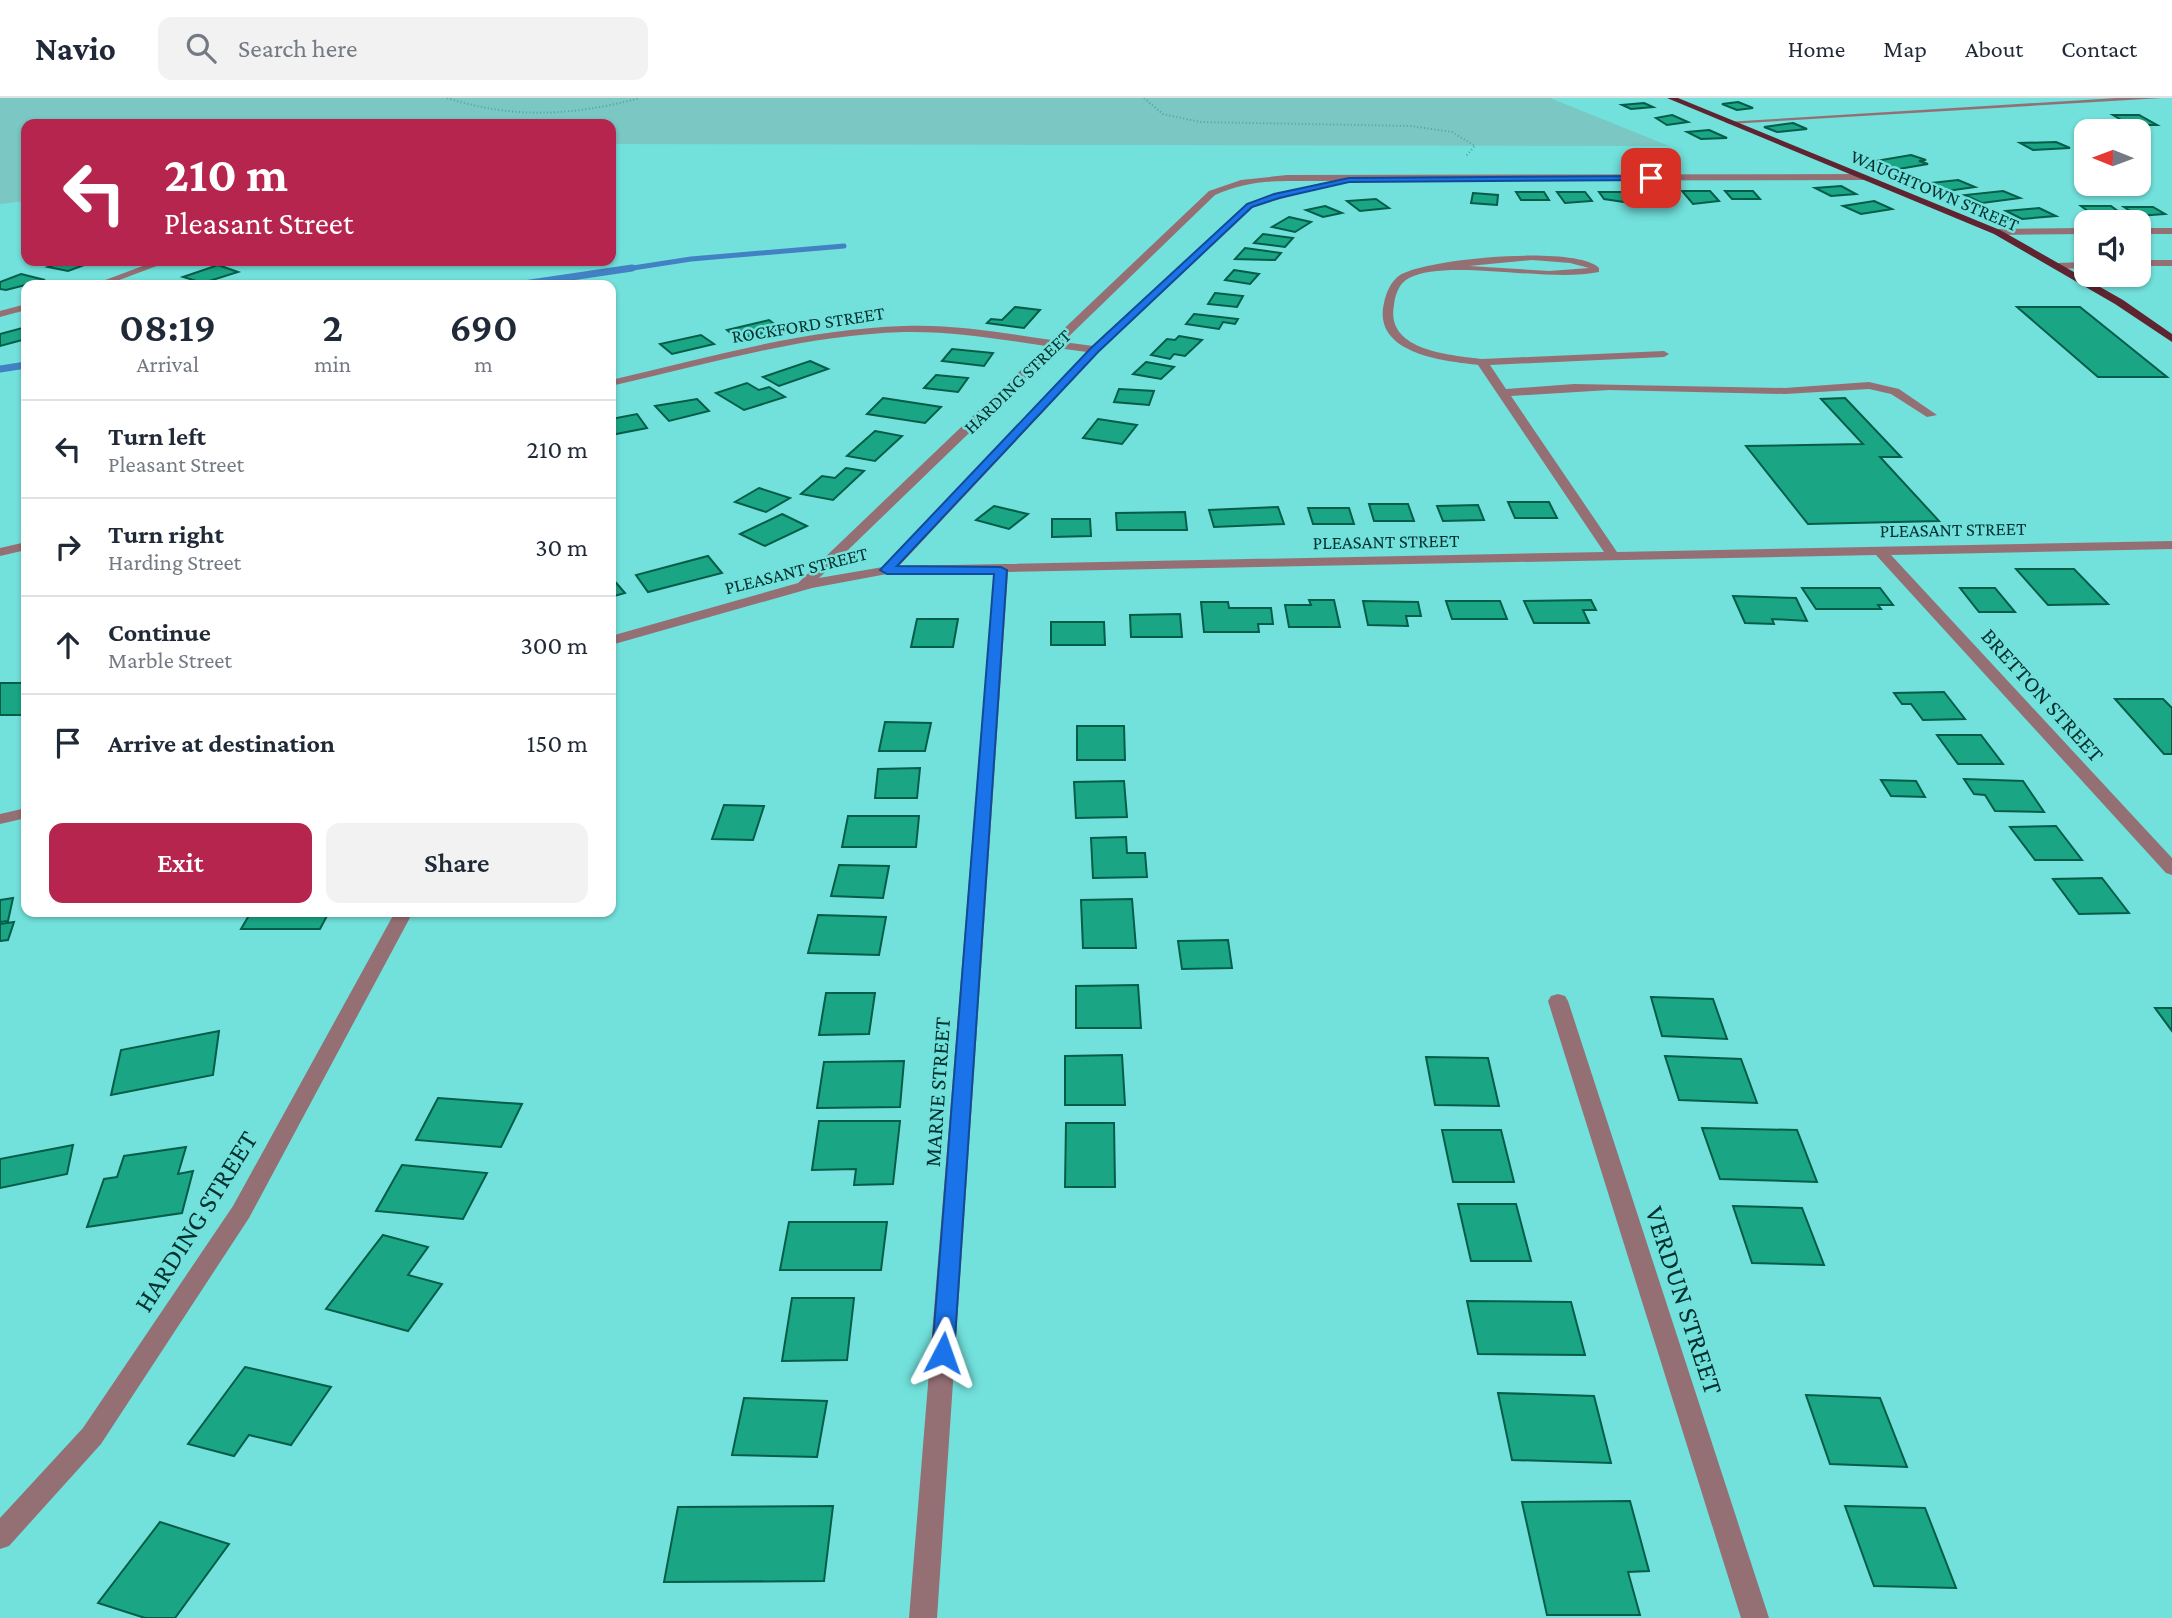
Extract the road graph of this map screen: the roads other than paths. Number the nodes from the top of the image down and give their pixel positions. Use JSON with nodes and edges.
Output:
{"nodes":[{"id":1,"x":1671,"y":98,"type":"edge"},
{"id":2,"x":2158,"y":98,"type":"edge"},
{"id":3,"x":1729,"y":122,"type":"junction"},
{"id":4,"x":1863,"y":177,"type":"junction"},
{"id":5,"x":1349,"y":180,"type":"junction"},
{"id":6,"x":1236,"y":183,"type":"junction"},
{"id":7,"x":1276,"y":196,"type":"junction"},
{"id":8,"x":2151,"y":231,"type":"edge"},
{"id":9,"x":2172,"y":231,"type":"edge"},
{"id":10,"x":1997,"y":232,"type":"junction"},
{"id":11,"x":2074,"y":232,"type":"edge"},
{"id":12,"x":2172,"y":262,"type":"edge"},
{"id":13,"x":2151,"y":263,"type":"edge"},
{"id":14,"x":2074,"y":265,"type":"edge"},
{"id":15,"x":151,"y":266,"type":"edge"},
{"id":16,"x":2057,"y":266,"type":"junction"},
{"id":17,"x":1434,"y":269,"type":"junction"},
{"id":18,"x":111,"y":280,"type":"edge"},
{"id":19,"x":21,"y":308,"type":"edge"},
{"id":20,"x":0,"y":314,"type":"edge"},
{"id":21,"x":2172,"y":339,"type":"edge"},
{"id":22,"x":1055,"y":345,"type":"junction"},
{"id":23,"x":1095,"y":350,"type":"junction"},
{"id":24,"x":1664,"y":354,"type":"dead end"},
{"id":25,"x":1482,"y":362,"type":"junction"},
{"id":26,"x":616,"y":382,"type":"edge"},
{"id":27,"x":1504,"y":393,"type":"junction"},
{"id":28,"x":1931,"y":415,"type":"dead end"},
{"id":29,"x":2172,"y":545,"type":"edge"},
{"id":30,"x":21,"y":548,"type":"edge"},
{"id":31,"x":1881,"y":551,"type":"junction"},
{"id":32,"x":0,"y":552,"type":"edge"},
{"id":33,"x":1614,"y":557,"type":"junction"},
{"id":34,"x":887,"y":570,"type":"junction"},
{"id":35,"x":1001,"y":570,"type":"junction"},
{"id":36,"x":802,"y":587,"type":"junction"},
{"id":37,"x":616,"y":640,"type":"edge"},
{"id":38,"x":21,"y":814,"type":"edge"},
{"id":39,"x":0,"y":819,"type":"edge"},
{"id":40,"x":2172,"y":869,"type":"edge"},
{"id":41,"x":401,"y":917,"type":"edge"},
{"id":42,"x":1558,"y":1001,"type":"dead end"},
{"id":43,"x":0,"y":1537,"type":"edge"},
{"id":44,"x":923,"y":1618,"type":"edge"},
{"id":45,"x":1755,"y":1618,"type":"edge"}],
"edges":[{"from":1,"to":3,"type":"main road","name":"WAUGHTOWN STREET"},
{"from":2,"to":3,"type":"street"},
{"from":3,"to":4,"type":"main road","name":"WAUGHTOWN STREET"},
{"from":4,"to":5,"type":"street"},
{"from":4,"to":10,"type":"main road","name":"WAUGHTOWN STREET"},
{"from":5,"to":6,"type":"street"},
{"from":5,"to":7,"type":"street","name":"HARDING STREET"},
{"from":6,"to":7,"type":"street"},
{"from":6,"to":22,"type":"street","name":"HARDING STREET"},
{"from":7,"to":23,"type":"street","name":"HARDING STREET"},
{"from":8,"to":9,"type":"street"},
{"from":10,"to":11,"type":"street"},
{"from":10,"to":16,"type":"main road","name":"WAUGHTOWN STREET"},
{"from":12,"to":13,"type":"street"},
{"from":14,"to":16,"type":"street"},
{"from":15,"to":18,"type":"street"},
{"from":16,"to":21,"type":"main road","name":"WAUGHTOWN STREET"},
{"from":17,"to":17,"type":"street"},
{"from":17,"to":25,"type":"street"},
{"from":19,"to":20,"type":"street"},
{"from":22,"to":23,"type":"street","name":"ROCKFORD STREET"},
{"from":22,"to":26,"type":"street","name":"ROCKFORD STREET"},
{"from":22,"to":36,"type":"street","name":"HARDING STREET"},
{"from":23,"to":34,"type":"street","name":"HARDING STREET"},
{"from":24,"to":25,"type":"street"},
{"from":25,"to":27,"type":"street"},
{"from":27,"to":28,"type":"street"},
{"from":27,"to":33,"type":"street"},
{"from":29,"to":31,"type":"street","name":"PLEASANT STREET"},
{"from":30,"to":32,"type":"street"},
{"from":31,"to":33,"type":"street","name":"PLEASANT STREET"},
{"from":31,"to":40,"type":"street","name":"BRETTON STREET"},
{"from":33,"to":35,"type":"street","name":"PLEASANT STREET"},
{"from":34,"to":35,"type":"street","name":"PLEASANT STREET"},
{"from":34,"to":36,"type":"street","name":"PLEASANT STREET"},
{"from":35,"to":44,"type":"street","name":"MARNE STREET"},
{"from":36,"to":37,"type":"street","name":"PLEASANT STREET"},
{"from":38,"to":39,"type":"street"},
{"from":41,"to":43,"type":"street","name":"HARDING STREET"},
{"from":42,"to":45,"type":"street","name":"VERDUN STREET"}]}
